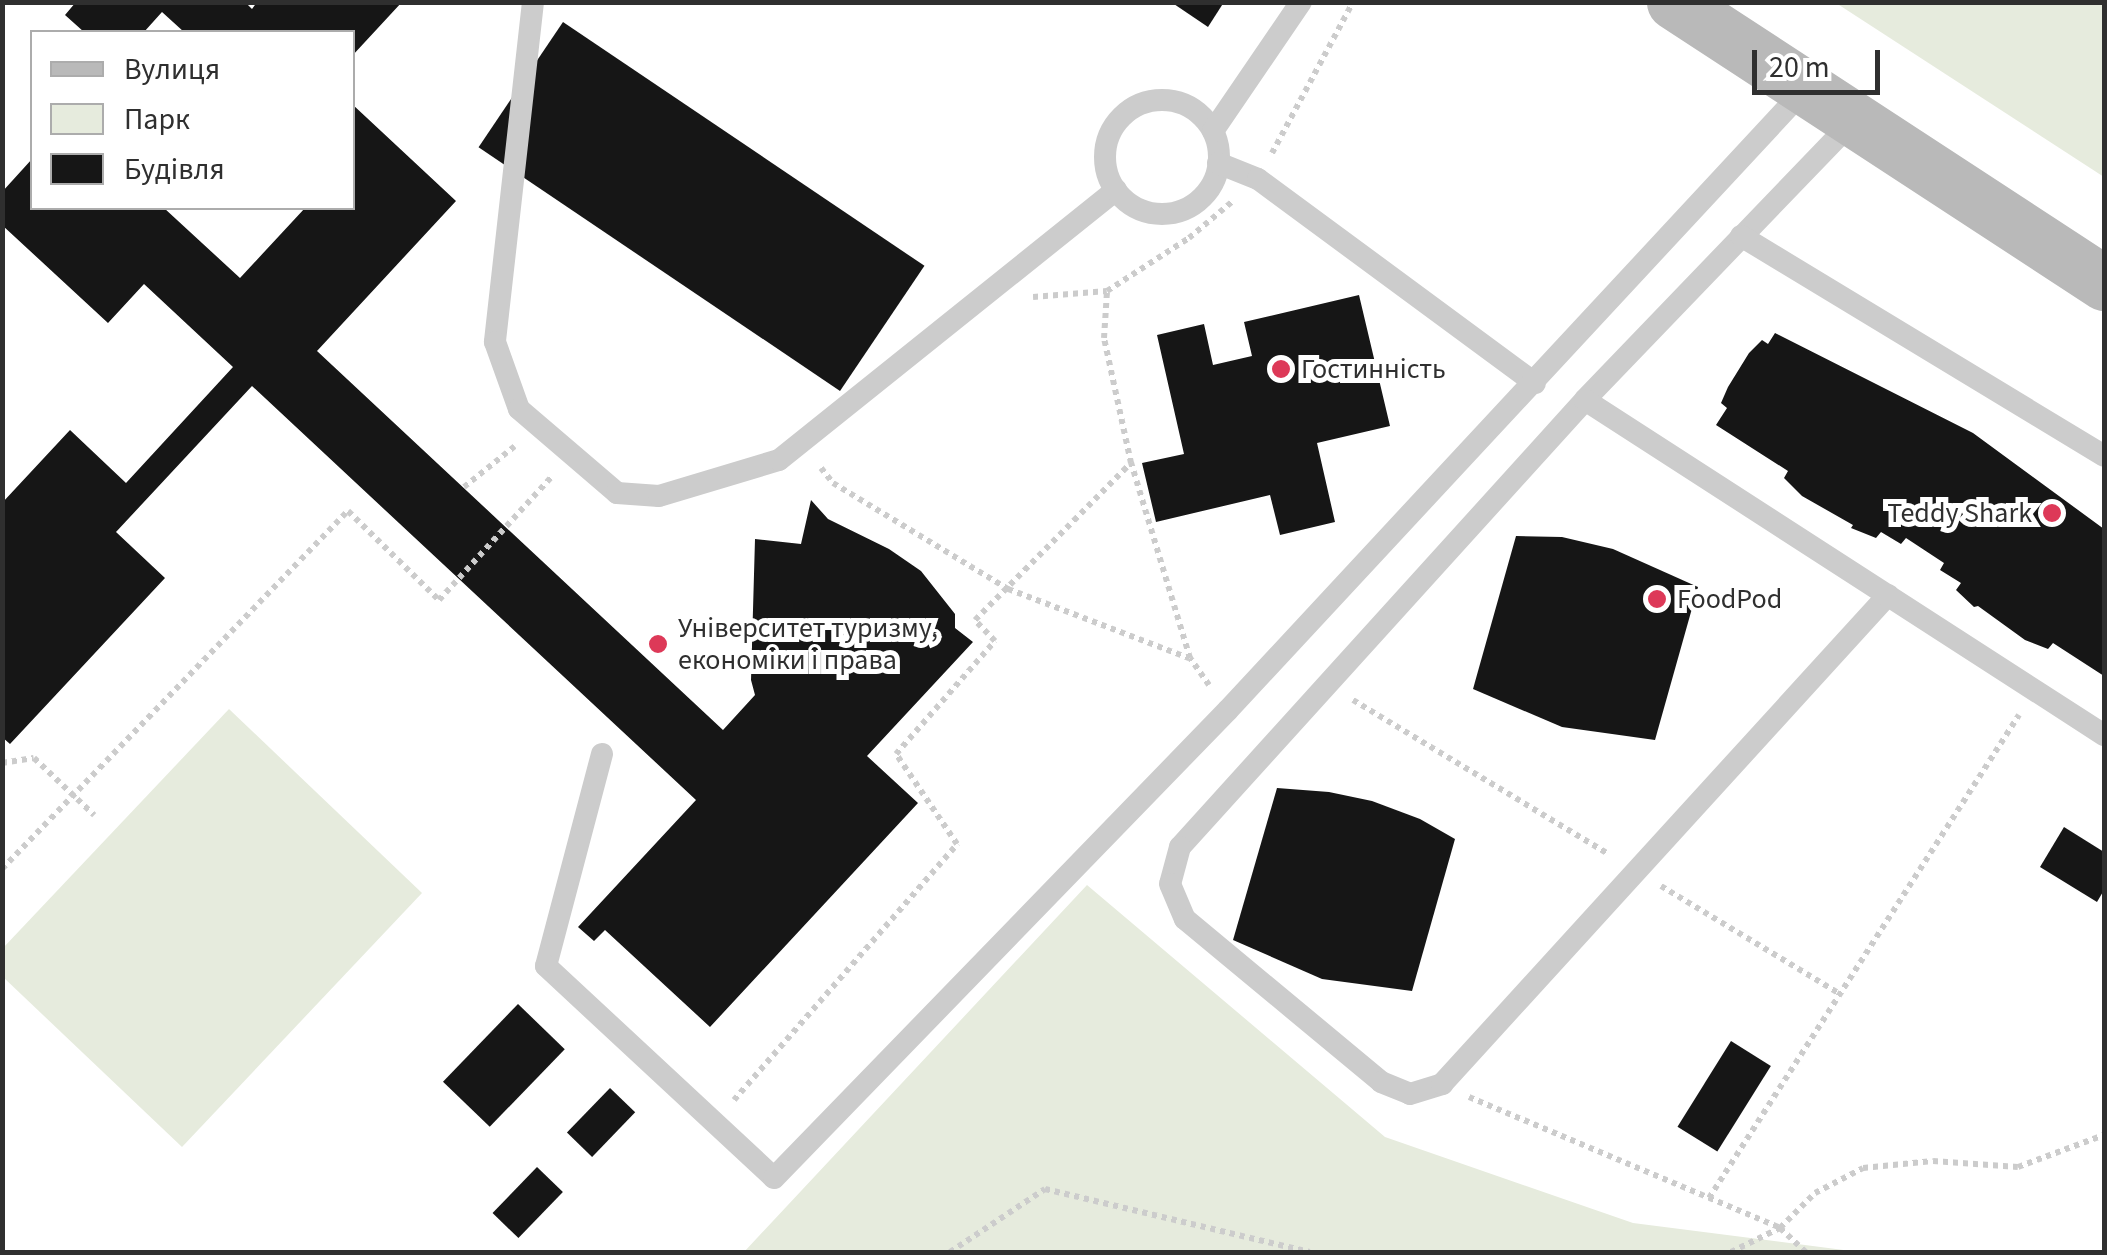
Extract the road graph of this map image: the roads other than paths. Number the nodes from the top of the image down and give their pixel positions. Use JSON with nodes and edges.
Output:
{"nodes":[{"id":1,"x":533,"y":2,"type":"edge"},
{"id":2,"x":1301,"y":2,"type":"edge"},
{"id":3,"x":1674,"y":2,"type":"edge"},
{"id":4,"x":1806,"y":88,"type":"junction"},
{"id":5,"x":1854,"y":120,"type":"junction"},
{"id":6,"x":1213,"y":131,"type":"junction"},
{"id":7,"x":1218,"y":162,"type":"junction"},
{"id":8,"x":1116,"y":190,"type":"junction"},
{"id":9,"x":1741,"y":236,"type":"junction"},
{"id":10,"x":2104,"y":283,"type":"edge"},
{"id":11,"x":1535,"y":383,"type":"junction"},
{"id":12,"x":1585,"y":400,"type":"junction"},
{"id":13,"x":2104,"y":456,"type":"edge"},
{"id":14,"x":1888,"y":595,"type":"junction"},
{"id":15,"x":2104,"y":735,"type":"edge"},
{"id":16,"x":602,"y":754,"type":"dead end"}],
"edges":[{"from":1,"to":8,"type":"lane"},
{"from":2,"to":6,"type":"lane"},
{"from":3,"to":4,"type":"street"},
{"from":4,"to":5,"type":"street"},
{"from":4,"to":11,"type":"lane"},
{"from":5,"to":9,"type":"lane"},
{"from":5,"to":10,"type":"street"},
{"from":6,"to":7,"type":"lane"},
{"from":6,"to":8,"type":"lane"},
{"from":7,"to":8,"type":"lane"},
{"from":7,"to":11,"type":"lane"},
{"from":9,"to":12,"type":"lane"},
{"from":9,"to":13,"type":"lane"},
{"from":11,"to":16,"type":"lane"},
{"from":12,"to":14,"type":"lane"},
{"from":12,"to":14,"type":"lane"},
{"from":14,"to":15,"type":"lane"}]}
